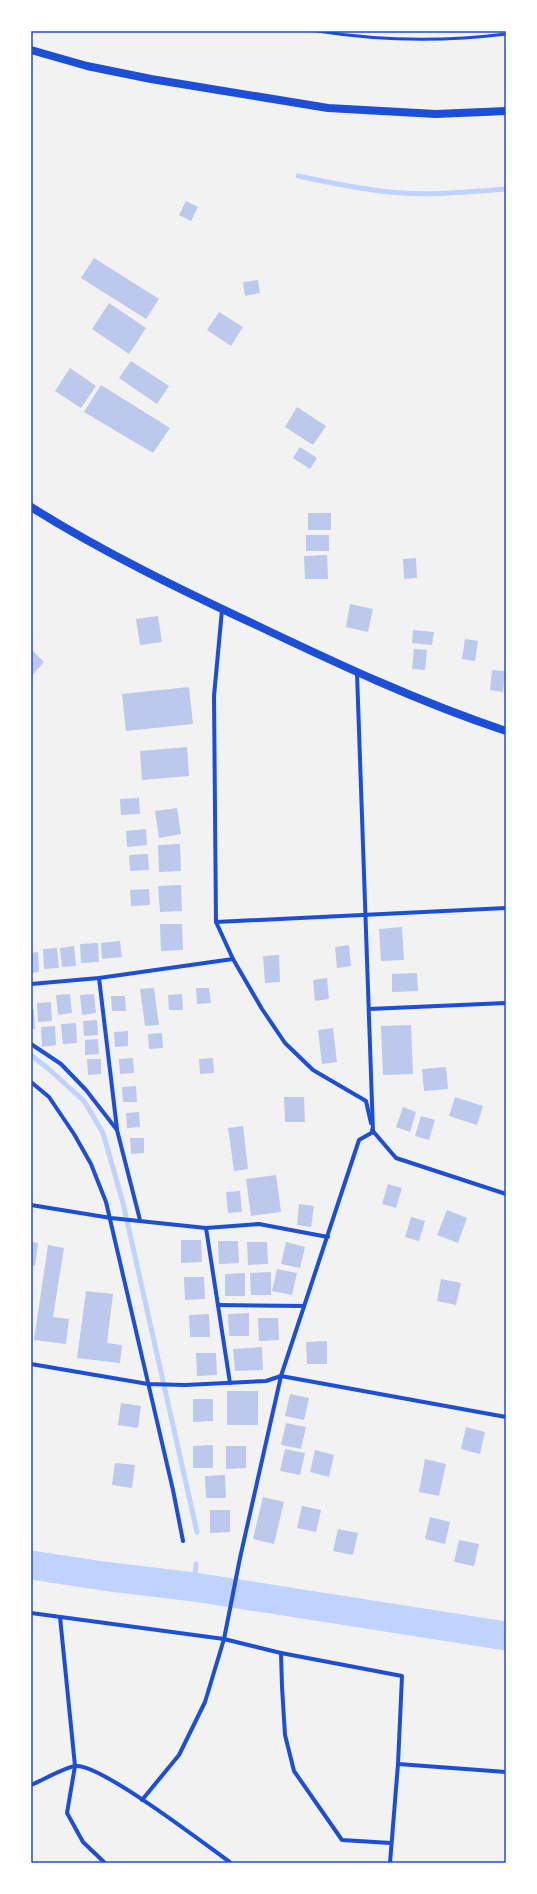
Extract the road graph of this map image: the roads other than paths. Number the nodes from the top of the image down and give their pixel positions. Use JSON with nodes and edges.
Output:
{"nodes":[{"id":1,"x":317,"y":31,"type":"edge"},
{"id":2,"x":506,"y":34,"type":"edge"},
{"id":3,"x":31,"y":50,"type":"edge"},
{"id":4,"x":506,"y":111,"type":"edge"},
{"id":5,"x":31,"y":507,"type":"edge"},
{"id":6,"x":222,"y":609,"type":"junction"},
{"id":7,"x":357,"y":674,"type":"junction"},
{"id":8,"x":506,"y":731,"type":"edge"},
{"id":9,"x":506,"y":908,"type":"edge"},
{"id":10,"x":365,"y":916,"type":"junction"},
{"id":11,"x":216,"y":922,"type":"junction"},
{"id":12,"x":234,"y":959,"type":"junction"},
{"id":13,"x":99,"y":978,"type":"junction"},
{"id":14,"x":31,"y":984,"type":"edge"},
{"id":15,"x":506,"y":1003,"type":"edge"},
{"id":16,"x":369,"y":1009,"type":"junction"},
{"id":17,"x":31,"y":1044,"type":"edge"},
{"id":18,"x":31,"y":1082,"type":"edge"},
{"id":19,"x":117,"y":1130,"type":"junction"},
{"id":20,"x":373,"y":1132,"type":"junction"},
{"id":21,"x":506,"y":1194,"type":"edge"},
{"id":22,"x":31,"y":1205,"type":"edge"},
{"id":23,"x":113,"y":1218,"type":"junction"},
{"id":24,"x":139,"y":1220,"type":"junction"},
{"id":25,"x":206,"y":1228,"type":"junction"},
{"id":26,"x":328,"y":1237,"type":"junction"},
{"id":27,"x":218,"y":1305,"type":"junction"},
{"id":28,"x":304,"y":1306,"type":"junction"},
{"id":29,"x":31,"y":1364,"type":"edge"},
{"id":30,"x":280,"y":1376,"type":"junction"},
{"id":31,"x":230,"y":1383,"type":"junction"},
{"id":32,"x":148,"y":1384,"type":"junction"},
{"id":33,"x":506,"y":1417,"type":"edge"},
{"id":34,"x":183,"y":1541,"type":"dead end"},
{"id":35,"x":31,"y":1613,"type":"edge"},
{"id":36,"x":60,"y":1617,"type":"junction"},
{"id":37,"x":224,"y":1639,"type":"junction"},
{"id":38,"x":281,"y":1653,"type":"junction"},
{"id":39,"x":398,"y":1764,"type":"junction"},
{"id":40,"x":75,"y":1766,"type":"junction"},
{"id":41,"x":506,"y":1772,"type":"edge"},
{"id":42,"x":31,"y":1785,"type":"edge"},
{"id":43,"x":142,"y":1800,"type":"junction"},
{"id":44,"x":391,"y":1843,"type":"junction"},
{"id":45,"x":105,"y":1863,"type":"edge"},
{"id":46,"x":231,"y":1863,"type":"edge"},
{"id":47,"x":390,"y":1863,"type":"edge"}],
"edges":[{"from":1,"to":2,"type":"lane"},
{"from":3,"to":4,"type":"main road"},
{"from":5,"to":6,"type":"main road"},
{"from":6,"to":7,"type":"main road"},
{"from":6,"to":11,"type":"street"},
{"from":7,"to":8,"type":"main road"},
{"from":7,"to":10,"type":"street"},
{"from":9,"to":10,"type":"street"},
{"from":10,"to":11,"type":"street"},
{"from":10,"to":16,"type":"street"},
{"from":11,"to":12,"type":"street"},
{"from":12,"to":13,"type":"street"},
{"from":12,"to":20,"type":"street"},
{"from":13,"to":14,"type":"street"},
{"from":13,"to":19,"type":"street"},
{"from":15,"to":16,"type":"street"},
{"from":16,"to":20,"type":"street"},
{"from":17,"to":19,"type":"street"},
{"from":18,"to":23,"type":"street"},
{"from":19,"to":24,"type":"street"},
{"from":20,"to":21,"type":"street"},
{"from":20,"to":26,"type":"street"},
{"from":22,"to":23,"type":"street"},
{"from":23,"to":24,"type":"street"},
{"from":23,"to":32,"type":"street"},
{"from":24,"to":25,"type":"street"},
{"from":25,"to":26,"type":"street"},
{"from":25,"to":27,"type":"street"},
{"from":26,"to":28,"type":"street"},
{"from":27,"to":28,"type":"street"},
{"from":27,"to":31,"type":"street"},
{"from":28,"to":30,"type":"street"},
{"from":29,"to":32,"type":"street"},
{"from":30,"to":31,"type":"street"},
{"from":30,"to":33,"type":"street"},
{"from":30,"to":37,"type":"street"},
{"from":31,"to":32,"type":"street"},
{"from":32,"to":34,"type":"street"},
{"from":35,"to":36,"type":"street"},
{"from":36,"to":37,"type":"street"},
{"from":36,"to":40,"type":"street"},
{"from":37,"to":38,"type":"street"},
{"from":37,"to":43,"type":"street"},
{"from":38,"to":39,"type":"street"},
{"from":38,"to":44,"type":"street"},
{"from":39,"to":41,"type":"street"},
{"from":39,"to":44,"type":"street"},
{"from":40,"to":42,"type":"street"},
{"from":40,"to":43,"type":"street"},
{"from":40,"to":45,"type":"street"},
{"from":43,"to":46,"type":"street"},
{"from":44,"to":47,"type":"street"}]}
